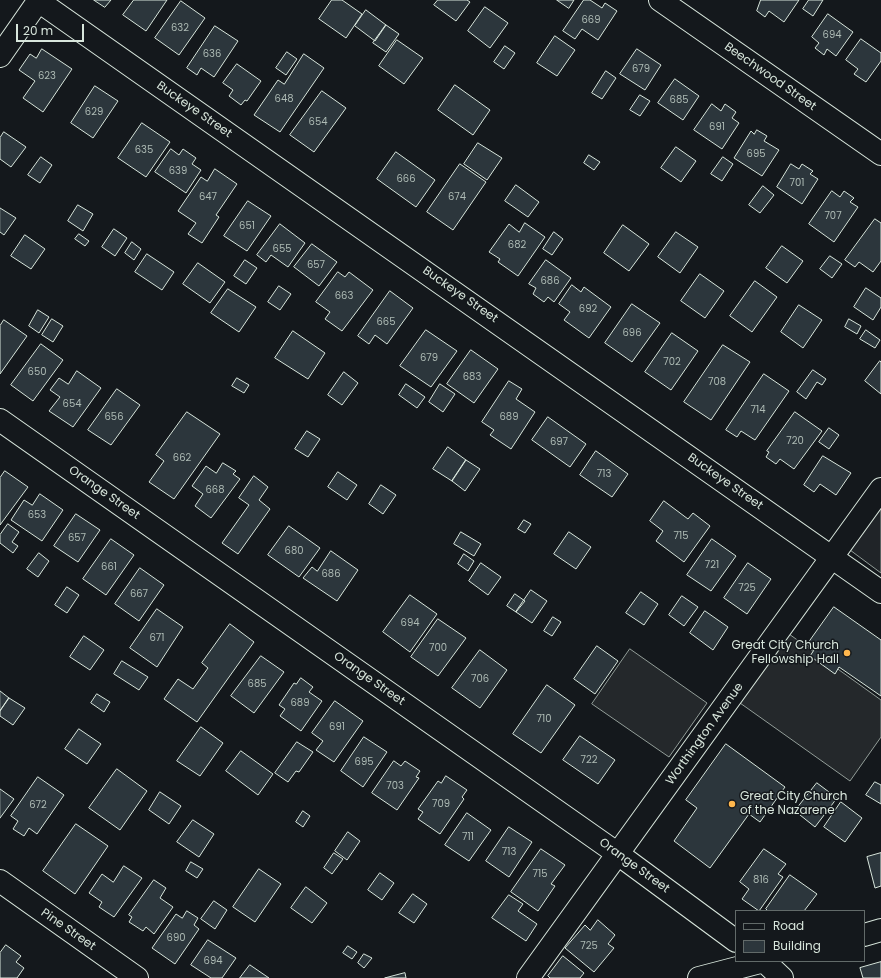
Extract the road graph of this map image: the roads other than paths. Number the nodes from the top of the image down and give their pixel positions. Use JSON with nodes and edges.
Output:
{"nodes":[{"id":1,"x":38,"y":0,"type":"edge"},
{"id":2,"x":660,"y":0,"type":"edge"},
{"id":3,"x":0,"y":56,"type":"edge"},
{"id":4,"x":881,"y":154,"type":"edge"},
{"id":5,"x":0,"y":420,"type":"edge"},
{"id":6,"x":881,"y":489,"type":"edge"},
{"id":7,"x":832,"y":557,"type":"junction"},
{"id":8,"x":881,"y":592,"type":"edge"},
{"id":9,"x":618,"y":854,"type":"junction"},
{"id":10,"x":0,"y":881,"type":"edge"},
{"id":11,"x":881,"y":930,"type":"edge"},
{"id":12,"x":865,"y":935,"type":"edge"},
{"id":13,"x":735,"y":940,"type":"edge"},
{"id":14,"x":760,"y":962,"type":"edge"},
{"id":15,"x":765,"y":962,"type":"edge"},
{"id":16,"x":137,"y":978,"type":"edge"},
{"id":17,"x":528,"y":978,"type":"edge"},
{"id":18,"x":699,"y":978,"type":"edge"},
{"id":19,"x":782,"y":978,"type":"edge"}],
"edges":[{"from":1,"to":3,"type":"street"},
{"from":1,"to":7,"type":"street","name":"Buckeye Street"},
{"from":2,"to":4,"type":"street","name":"Beechwood Street"},
{"from":5,"to":9,"type":"street","name":"Orange Street"},
{"from":6,"to":7,"type":"street","name":"Worthington Avenue"},
{"from":7,"to":8,"type":"street","name":"Buckeye Street"},
{"from":7,"to":9,"type":"street","name":"Worthington Avenue"},
{"from":9,"to":13,"type":"street","name":"Orange Street"},
{"from":9,"to":17,"type":"street","name":"Worthington Avenue"},
{"from":10,"to":16,"type":"street","name":"Pine Street"},
{"from":11,"to":12,"type":"street"},
{"from":14,"to":18,"type":"street"},
{"from":15,"to":19,"type":"street"}]}
